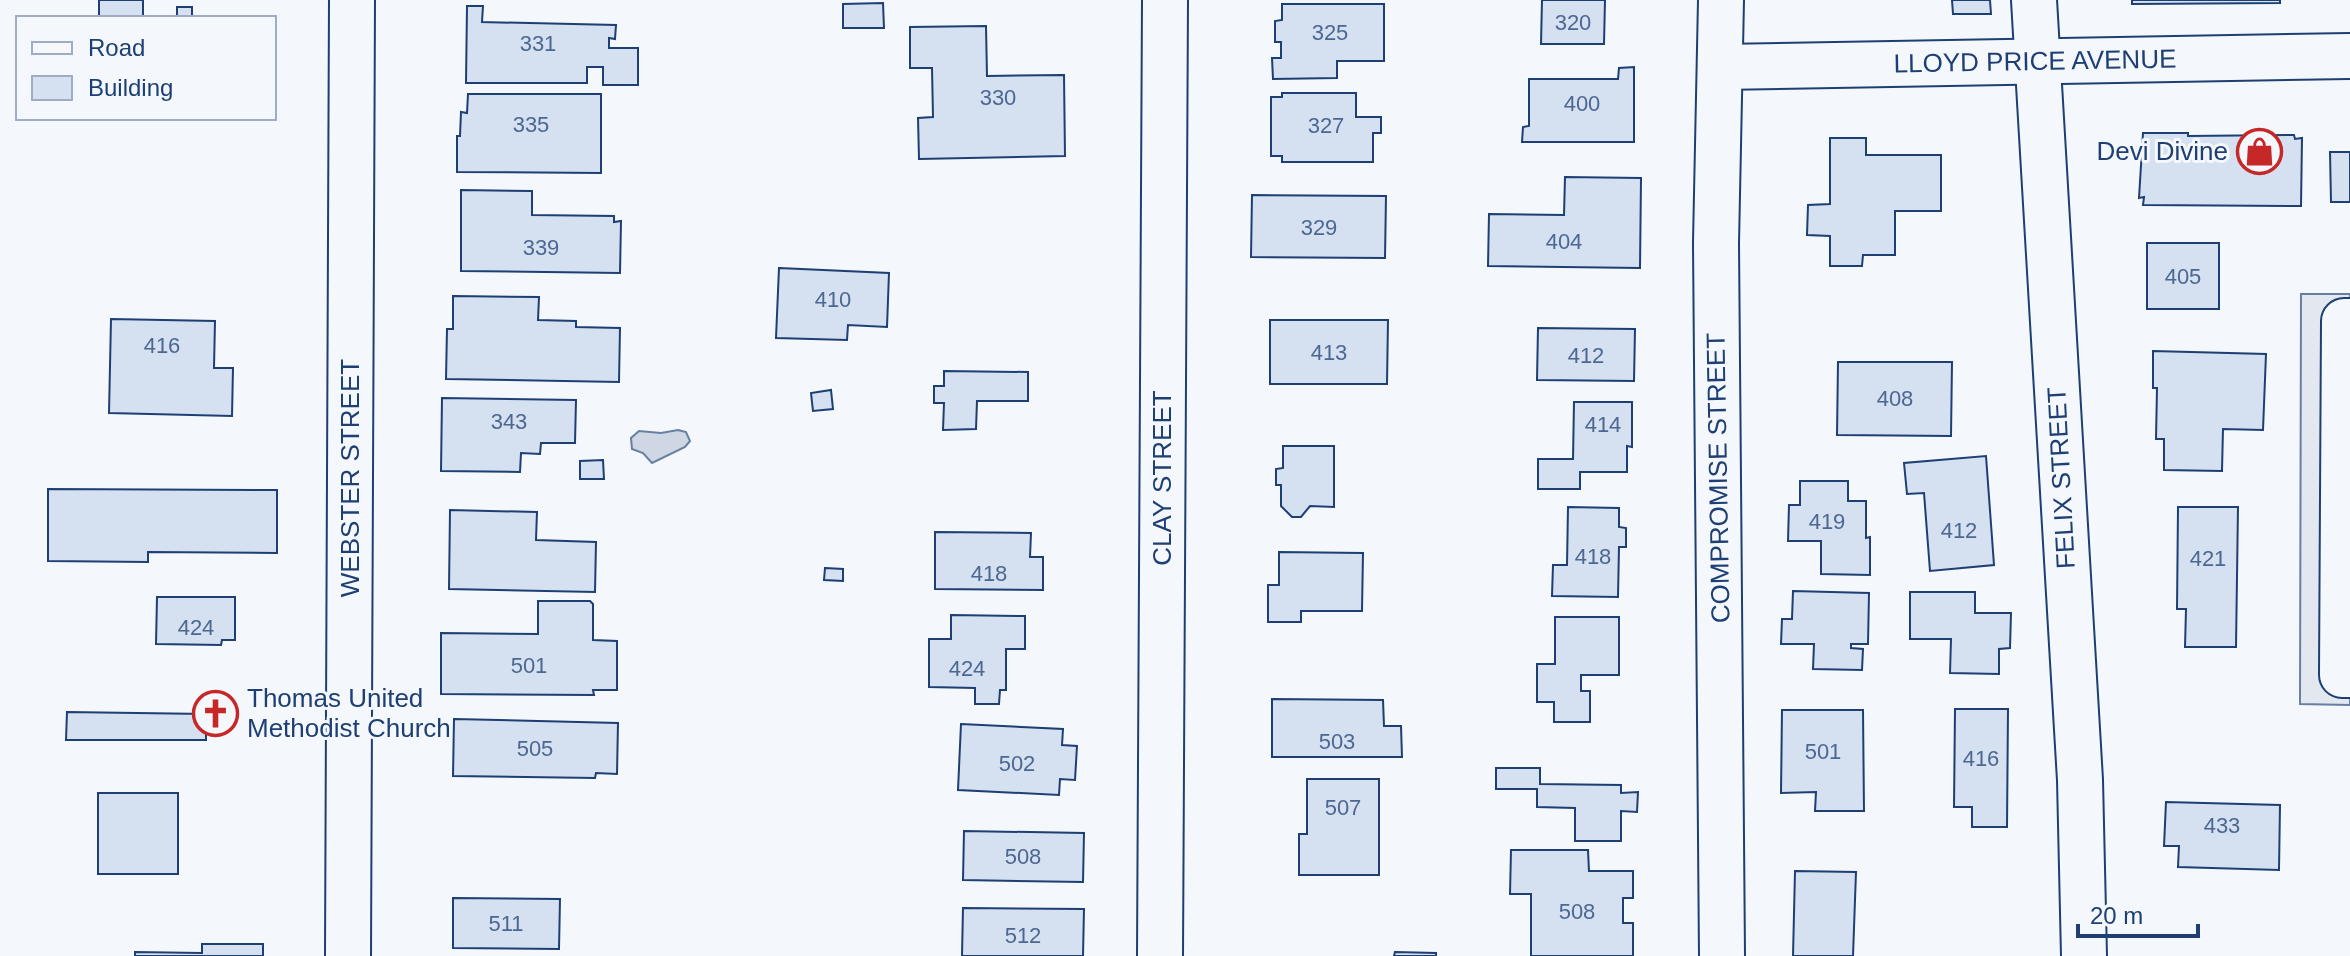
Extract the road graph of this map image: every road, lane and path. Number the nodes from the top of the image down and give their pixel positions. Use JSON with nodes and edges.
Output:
{"nodes":[{"id":1,"x":352,"y":0,"type":"edge"},
{"id":2,"x":1165,"y":0,"type":"edge"},
{"id":3,"x":1721,"y":0,"type":"edge"},
{"id":4,"x":2034,"y":0,"type":"edge"},
{"id":5,"x":2350,"y":56,"type":"edge"},
{"id":6,"x":2036,"y":60,"type":"junction"},
{"id":7,"x":1720,"y":67,"type":"junction"},
{"id":8,"x":2350,"y":321,"type":"edge"},
{"id":9,"x":2350,"y":675,"type":"edge"},
{"id":10,"x":348,"y":956,"type":"edge"},
{"id":11,"x":1160,"y":956,"type":"edge"},
{"id":12,"x":1722,"y":956,"type":"edge"},
{"id":13,"x":2084,"y":956,"type":"edge"}],
"edges":[{"from":1,"to":10,"type":"street","name":"WEBSTER STREET"},
{"from":2,"to":11,"type":"street","name":"CLAY STREET"},
{"from":3,"to":7,"type":"street","name":"COMPROMISE STREET"},
{"from":4,"to":6,"type":"street","name":"FELIX STREET"},
{"from":5,"to":6,"type":"street","name":"LLOYD PRICE AVENUE"},
{"from":6,"to":7,"type":"street","name":"LLOYD PRICE AVENUE"},
{"from":6,"to":13,"type":"street","name":"FELIX STREET"},
{"from":7,"to":12,"type":"street","name":"COMPROMISE STREET"},
{"from":8,"to":9,"type":"street"}]}
